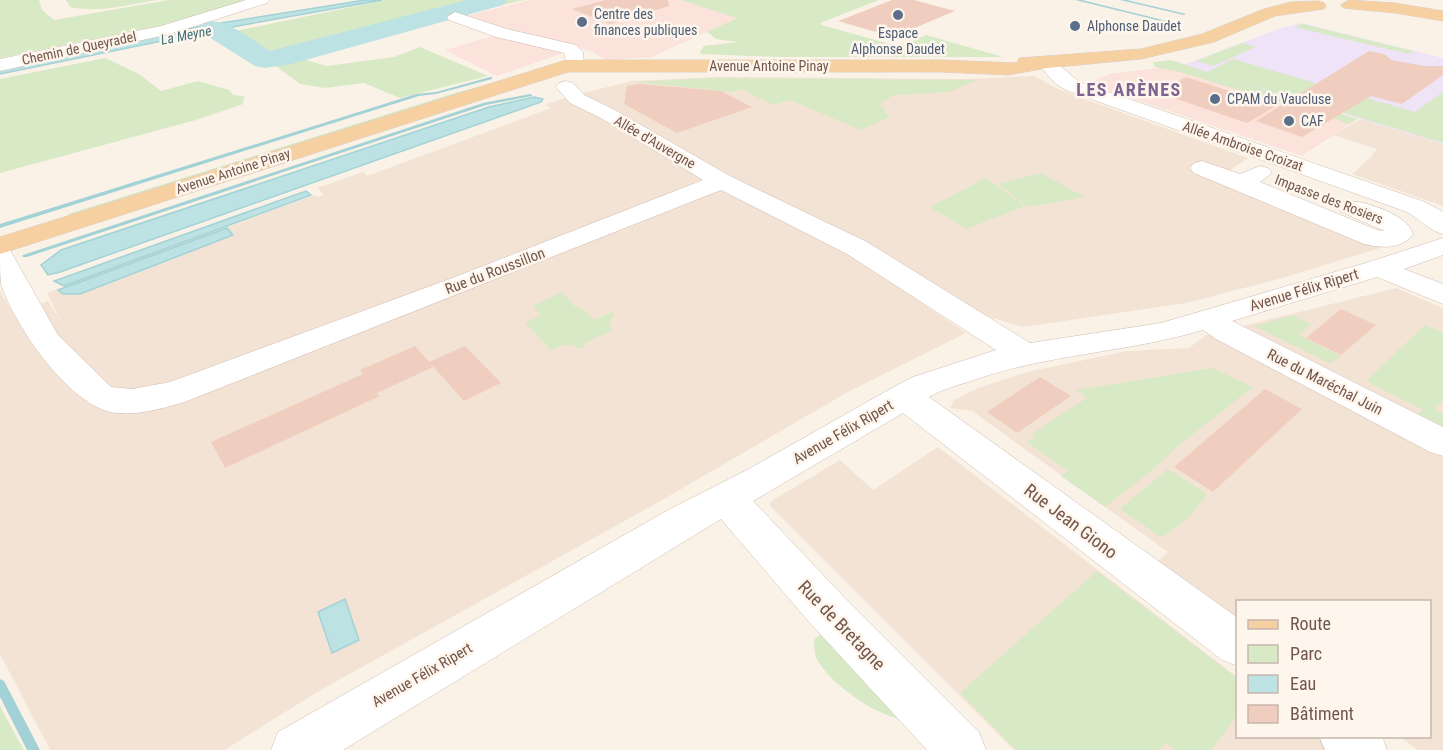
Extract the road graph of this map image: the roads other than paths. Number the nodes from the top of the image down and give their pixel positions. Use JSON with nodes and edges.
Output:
{"nodes":[{"id":1,"x":262,"y":0,"type":"edge"},
{"id":2,"x":1287,"y":0,"type":"edge"},
{"id":3,"x":1374,"y":0,"type":"edge"},
{"id":4,"x":1351,"y":2,"type":"edge"},
{"id":5,"x":1274,"y":6,"type":"edge"},
{"id":6,"x":1318,"y":6,"type":"junction"},
{"id":7,"x":1420,"y":12,"type":"joint"},
{"id":8,"x":1443,"y":15,"type":"edge"},
{"id":9,"x":455,"y":17,"type":"dead end"},
{"id":10,"x":1046,"y":63,"type":"junction"},
{"id":11,"x":0,"y":64,"type":"edge"},
{"id":12,"x":589,"y":79,"type":"junction"},
{"id":13,"x":558,"y":82,"type":"junction"},
{"id":14,"x":1202,"y":168,"type":"dead end"},
{"id":15,"x":1261,"y":172,"type":"junction"},
{"id":16,"x":722,"y":181,"type":"junction"},
{"id":17,"x":1443,"y":226,"type":"edge"},
{"id":18,"x":0,"y":246,"type":"edge"},
{"id":19,"x":1443,"y":246,"type":"edge"},
{"id":20,"x":0,"y":256,"type":"edge"},
{"id":21,"x":1378,"y":268,"type":"junction"},
{"id":22,"x":1443,"y":295,"type":"edge"},
{"id":23,"x":1208,"y":319,"type":"junction"},
{"id":24,"x":1025,"y":354,"type":"junction"},
{"id":25,"x":904,"y":396,"type":"junction"},
{"id":26,"x":1443,"y":443,"type":"edge"},
{"id":27,"x":726,"y":498,"type":"junction"},
{"id":28,"x":1236,"y":644,"type":"edge"},
{"id":29,"x":1347,"y":738,"type":"edge"},
{"id":30,"x":296,"y":750,"type":"edge"},
{"id":31,"x":961,"y":750,"type":"edge"},
{"id":32,"x":1362,"y":750,"type":"edge"}],
"edges":[{"from":1,"to":11,"type":"street","name":"Chemin de Queyradel"},
{"from":2,"to":6,"type":"main road"},
{"from":3,"to":8,"type":"main road"},
{"from":4,"to":6,"type":"main road"},
{"from":4,"to":7,"type":"main road"},
{"from":5,"to":6,"type":"main road","name":"Avenue Antoine Pinay"},
{"from":5,"to":10,"type":"main road","name":"Avenue Antoine Pinay"},
{"from":7,"to":8,"type":"street"},
{"from":9,"to":12,"type":"street","name":"Allée d'Auvergne"},
{"from":10,"to":12,"type":"main road","name":"Avenue Antoine Pinay"},
{"from":10,"to":15,"type":"street","name":"Allée Ambroise Croizat"},
{"from":12,"to":13,"type":"street","name":"Allée d'Auvergne"},
{"from":12,"to":13,"type":"main road","name":"Avenue Antoine Pinay"},
{"from":12,"to":16,"type":"street","name":"Allée d'Auvergne"},
{"from":13,"to":18,"type":"main road","name":"Avenue Antoine Pinay"},
{"from":14,"to":15,"type":"street","name":"Impasse des Rosiers"},
{"from":15,"to":15,"type":"street","name":"Impasse des Rosiers"},
{"from":15,"to":17,"type":"street","name":"Allée Ambroise Croizat"},
{"from":16,"to":20,"type":"street","name":"Rue du Roussillon"},
{"from":16,"to":24,"type":"street"},
{"from":19,"to":21,"type":"street","name":"Avenue Félix Ripert"},
{"from":21,"to":22,"type":"street"},
{"from":21,"to":23,"type":"street","name":"Avenue Félix Ripert"},
{"from":23,"to":24,"type":"street","name":"Avenue Félix Ripert"},
{"from":23,"to":26,"type":"street","name":"Rue du Maréchal Juin"},
{"from":24,"to":25,"type":"street","name":"Avenue Félix Ripert"},
{"from":25,"to":27,"type":"street","name":"Avenue Félix Ripert"},
{"from":25,"to":28,"type":"street","name":"Rue Jean Giono"},
{"from":27,"to":30,"type":"street","name":"Avenue Félix Ripert"},
{"from":27,"to":31,"type":"street","name":"Rue de Bretagne"},
{"from":29,"to":32,"type":"street"}]}
